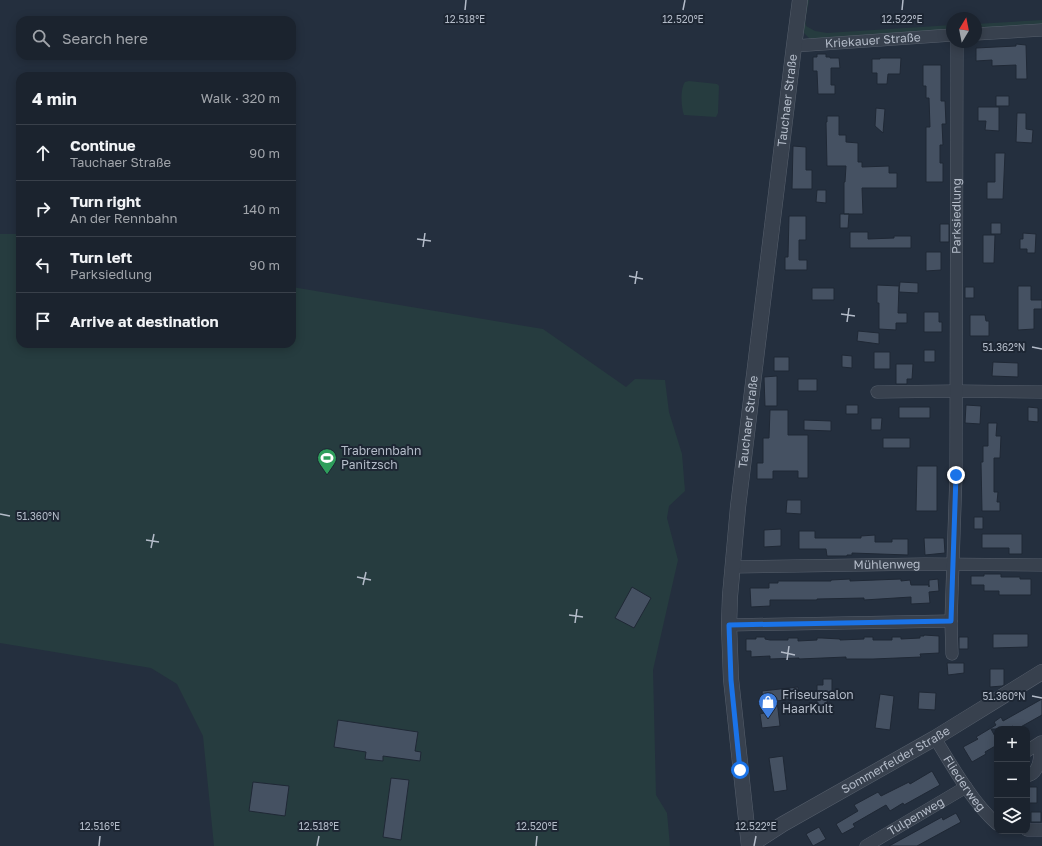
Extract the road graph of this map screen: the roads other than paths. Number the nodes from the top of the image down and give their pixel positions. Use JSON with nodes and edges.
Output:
{"nodes":[{"id":1,"x":800,"y":0,"type":"edge"},
{"id":2,"x":1042,"y":30,"type":"edge"},
{"id":3,"x":982,"y":34,"type":"edge"},
{"id":4,"x":946,"y":35,"type":"edge"},
{"id":5,"x":794,"y":46,"type":"junction"},
{"id":6,"x":957,"y":48,"type":"edge"},
{"id":7,"x":956,"y":391,"type":"junction"},
{"id":8,"x":877,"y":392,"type":"dead end"},
{"id":9,"x":1041,"y":392,"type":"dead end"},
{"id":10,"x":1042,"y":564,"type":"edge"},
{"id":11,"x":953,"y":565,"type":"junction"},
{"id":12,"x":732,"y":567,"type":"junction"},
{"id":13,"x":951,"y":621,"type":"junction"},
{"id":14,"x":729,"y":625,"type":"junction"},
{"id":15,"x":952,"y":654,"type":"dead end"},
{"id":16,"x":1042,"y":672,"type":"edge"},
{"id":17,"x":935,"y":738,"type":"junction"},
{"id":18,"x":1041,"y":741,"type":"edge"},
{"id":19,"x":1030,"y":749,"type":"edge"},
{"id":20,"x":1030,"y":775,"type":"edge"},
{"id":21,"x":966,"y":787,"type":"junction"},
{"id":22,"x":994,"y":821,"type":"edge"},
{"id":23,"x":1030,"y":830,"type":"edge"},
{"id":24,"x":1042,"y":830,"type":"edge"},
{"id":25,"x":749,"y":846,"type":"edge"},
{"id":26,"x":866,"y":846,"type":"edge"}],
"edges":[{"from":1,"to":5,"type":"street","name":"Tauchaer Straße"},
{"from":2,"to":3,"type":"street"},
{"from":4,"to":5,"type":"street","name":"Kriekauer Straße"},
{"from":5,"to":12,"type":"street","name":"Tauchaer Straße"},
{"from":6,"to":7,"type":"street","name":"Parksiedlung"},
{"from":7,"to":8,"type":"street"},
{"from":7,"to":9,"type":"street"},
{"from":7,"to":11,"type":"street","name":"Parksiedlung"},
{"from":10,"to":11,"type":"street","name":"Mühlenweg"},
{"from":11,"to":12,"type":"street","name":"Mühlenweg"},
{"from":11,"to":13,"type":"street","name":"Parksiedlung"},
{"from":12,"to":14,"type":"street","name":"Tauchaer Straße"},
{"from":13,"to":14,"type":"street"},
{"from":13,"to":15,"type":"street","name":"Parksiedlung"},
{"from":14,"to":25,"type":"street","name":"Tauchaer Straße"},
{"from":16,"to":17,"type":"street","name":"Sommerfelder Straße"},
{"from":17,"to":21,"type":"street","name":"Fliederweg"},
{"from":17,"to":25,"type":"street","name":"Sommerfelder Straße"},
{"from":18,"to":19,"type":"street"},
{"from":18,"to":20,"type":"street"},
{"from":21,"to":22,"type":"street","name":"Fliederweg"},
{"from":21,"to":26,"type":"street","name":"Tulpenweg"},
{"from":23,"to":24,"type":"street"}]}
